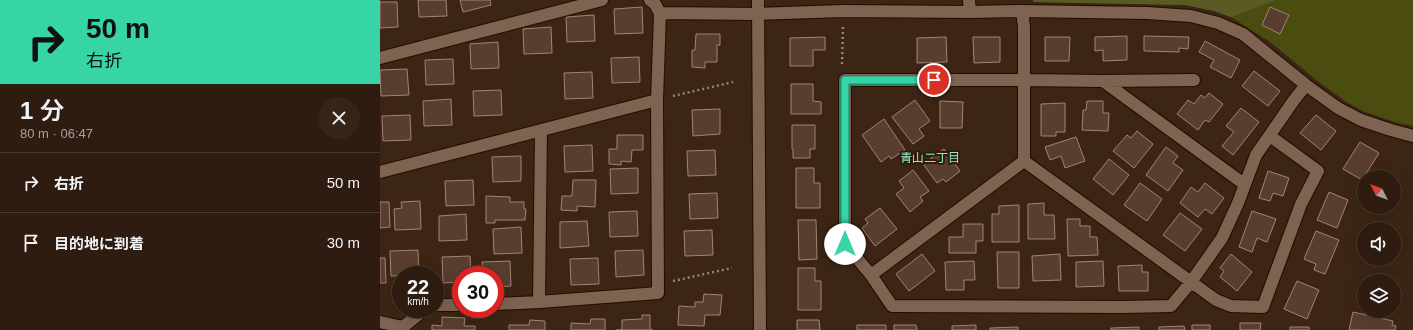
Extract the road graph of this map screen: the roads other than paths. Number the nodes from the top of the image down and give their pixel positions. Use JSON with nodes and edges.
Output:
{"nodes":[{"id":1,"x":602,"y":0,"type":"edge"},
{"id":2,"x":650,"y":0,"type":"edge"},
{"id":3,"x":758,"y":0,"type":"edge"},
{"id":4,"x":843,"y":5,"type":"edge"},
{"id":5,"x":969,"y":6,"type":"edge"},
{"id":6,"x":1022,"y":11,"type":"junction"},
{"id":7,"x":660,"y":13,"type":"junction"},
{"id":8,"x":758,"y":14,"type":"junction"},
{"id":9,"x":380,"y":58,"type":"edge"},
{"id":10,"x":1024,"y":80,"type":"junction"},
{"id":11,"x":1194,"y":80,"type":"dead end"},
{"id":12,"x":1103,"y":81,"type":"junction"},
{"id":13,"x":1306,"y":85,"type":"junction"},
{"id":14,"x":657,"y":100,"type":"junction"},
{"id":15,"x":541,"y":130,"type":"junction"},
{"id":16,"x":1270,"y":136,"type":"junction"},
{"id":17,"x":1413,"y":136,"type":"edge"},
{"id":18,"x":1024,"y":161,"type":"junction"},
{"id":19,"x":380,"y":172,"type":"edge"},
{"id":20,"x":1244,"y":184,"type":"junction"},
{"id":21,"x":871,"y":275,"type":"junction"},
{"id":22,"x":1191,"y":282,"type":"junction"},
{"id":23,"x":539,"y":302,"type":"junction"},
{"id":24,"x":504,"y":304,"type":"edge"},
{"id":25,"x":415,"y":318,"type":"edge"},
{"id":26,"x":380,"y":322,"type":"edge"},
{"id":27,"x":760,"y":330,"type":"edge"}],
"edges":[{"from":1,"to":9,"type":"street"},
{"from":2,"to":7,"type":"street"},
{"from":3,"to":8,"type":"street"},
{"from":4,"to":5,"type":"street"},
{"from":4,"to":8,"type":"street"},
{"from":5,"to":6,"type":"street"},
{"from":6,"to":10,"type":"street"},
{"from":6,"to":13,"type":"street"},
{"from":7,"to":8,"type":"street"},
{"from":7,"to":14,"type":"street"},
{"from":8,"to":27,"type":"street"},
{"from":10,"to":12,"type":"street"},
{"from":10,"to":18,"type":"street"},
{"from":10,"to":21,"type":"street"},
{"from":11,"to":12,"type":"street"},
{"from":12,"to":20,"type":"street"},
{"from":13,"to":16,"type":"street"},
{"from":13,"to":17,"type":"street"},
{"from":14,"to":15,"type":"street"},
{"from":14,"to":23,"type":"street"},
{"from":15,"to":19,"type":"street"},
{"from":15,"to":23,"type":"street"},
{"from":16,"to":20,"type":"street"},
{"from":16,"to":22,"type":"street"},
{"from":18,"to":21,"type":"street"},
{"from":18,"to":22,"type":"street"},
{"from":20,"to":22,"type":"street"},
{"from":21,"to":22,"type":"street"},
{"from":23,"to":24,"type":"street"},
{"from":25,"to":26,"type":"street"}]}
